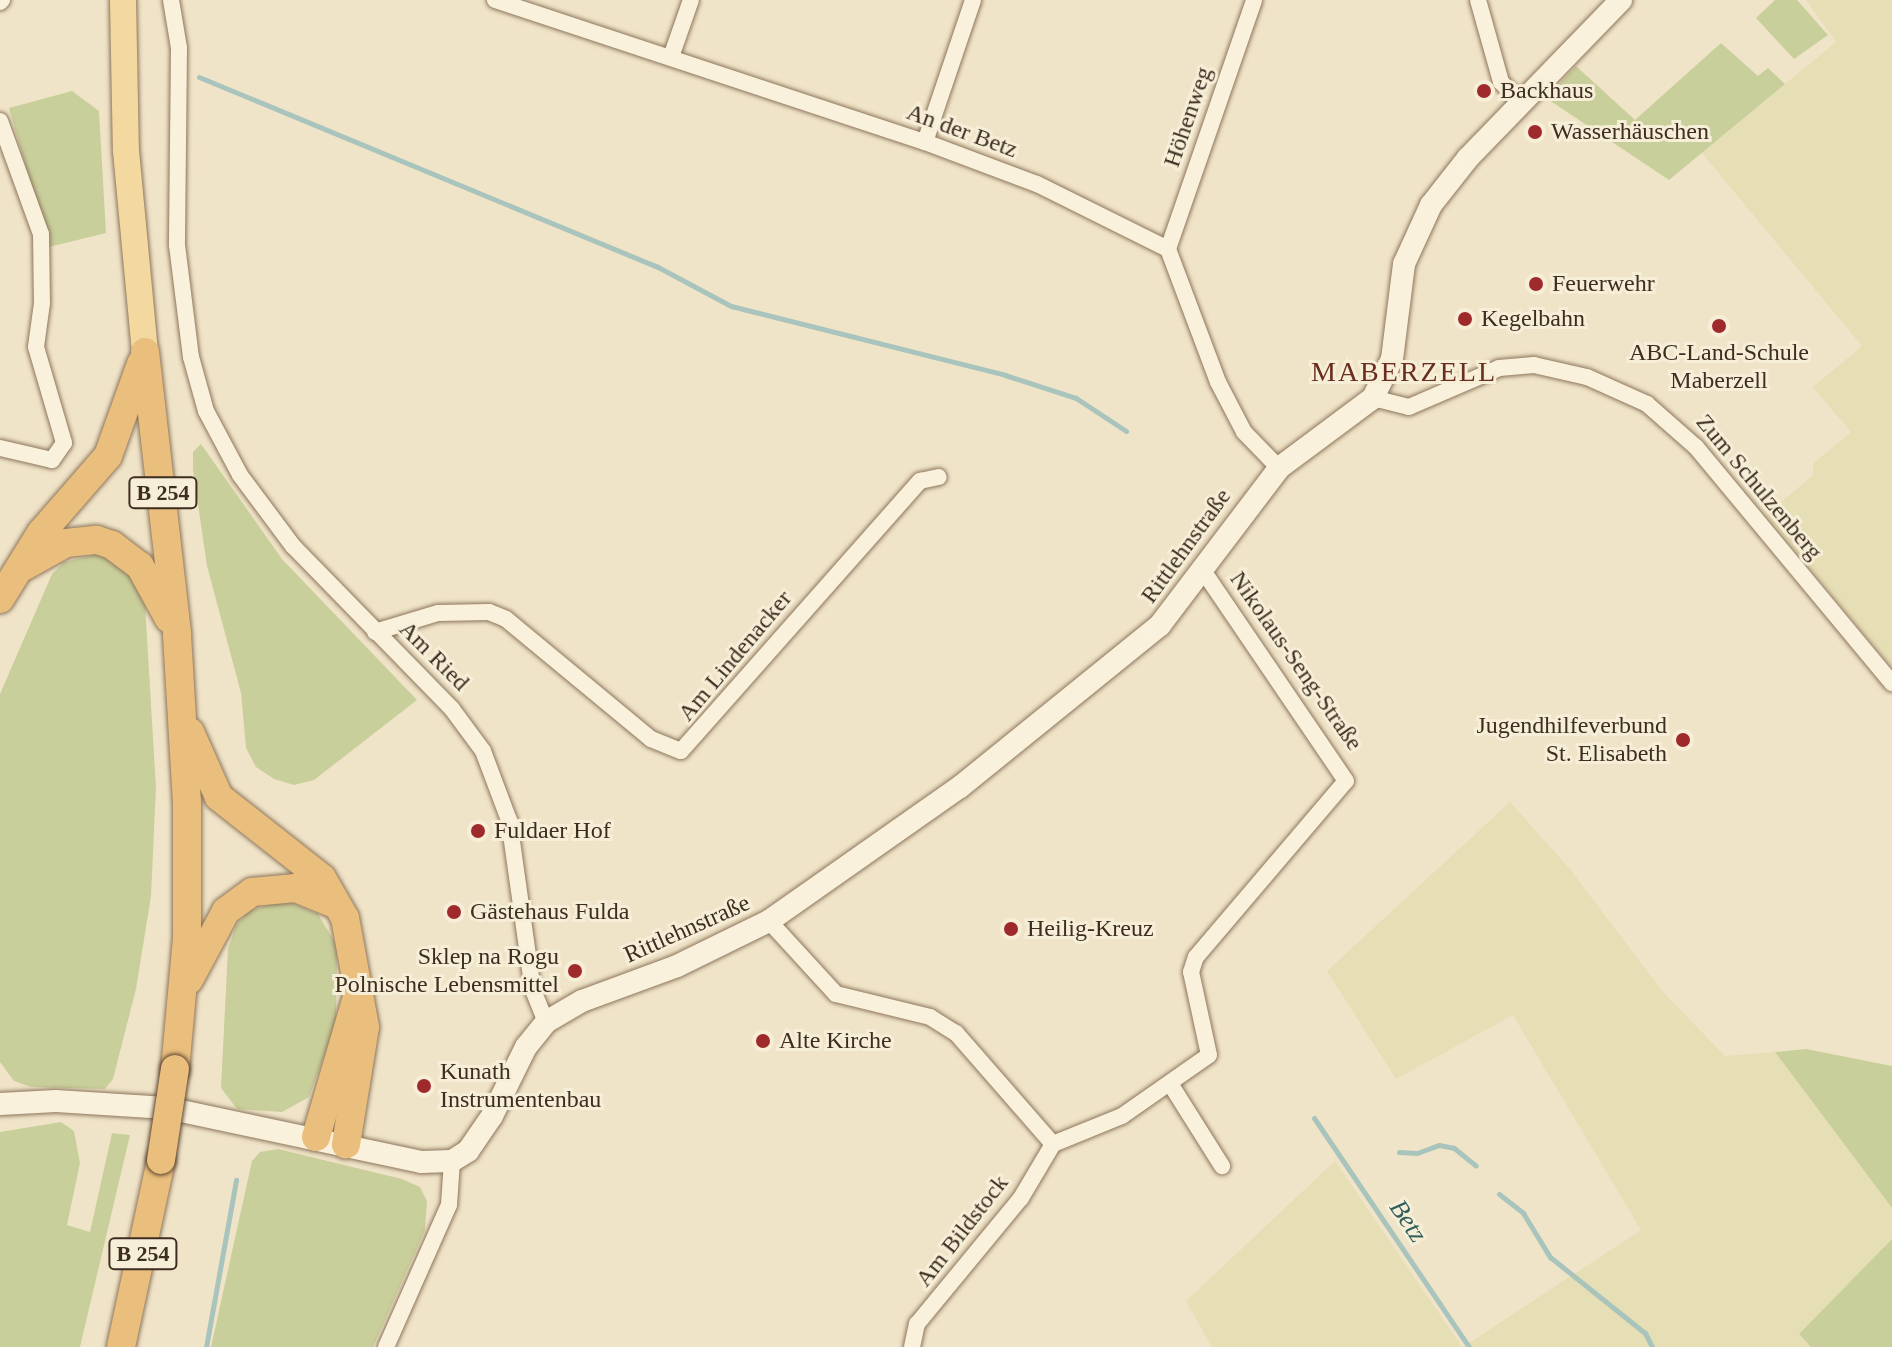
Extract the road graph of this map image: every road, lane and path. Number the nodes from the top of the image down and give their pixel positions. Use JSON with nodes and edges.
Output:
{"nodes":[{"id":1,"x":123,"y":0,"type":"edge"},
{"id":2,"x":171,"y":0,"type":"edge"},
{"id":3,"x":495,"y":0,"type":"edge"},
{"id":4,"x":691,"y":0,"type":"edge"},
{"id":5,"x":973,"y":0,"type":"edge"},
{"id":6,"x":1254,"y":0,"type":"edge"},
{"id":7,"x":1478,"y":0,"type":"edge"},
{"id":8,"x":1621,"y":0,"type":"edge"},
{"id":9,"x":671,"y":57,"type":"junction"},
{"id":10,"x":1521,"y":103,"type":"junction"},
{"id":11,"x":0,"y":121,"type":"edge"},
{"id":12,"x":925,"y":142,"type":"junction"},
{"id":13,"x":1168,"y":249,"type":"junction"},
{"id":14,"x":145,"y":352,"type":"junction"},
{"id":15,"x":1373,"y":398,"type":"junction"},
{"id":16,"x":0,"y":448,"type":"edge"},
{"id":17,"x":1279,"y":468,"type":"junction"},
{"id":18,"x":939,"y":477,"type":"dead end"},
{"id":19,"x":21,"y":568,"type":"junction"},
{"id":20,"x":1204,"y":572,"type":"junction"},
{"id":21,"x":0,"y":599,"type":"edge"},
{"id":22,"x":375,"y":632,"type":"junction"},
{"id":23,"x":177,"y":635,"type":"junction"},
{"id":24,"x":1892,"y":683,"type":"edge"},
{"id":25,"x":183,"y":717,"type":"junction"},
{"id":26,"x":337,"y":905,"type":"junction"},
{"id":27,"x":769,"y":921,"type":"junction"},
{"id":28,"x":359,"y":989,"type":"junction"},
{"id":29,"x":184,"y":990,"type":"junction"},
{"id":30,"x":546,"y":1022,"type":"junction"},
{"id":31,"x":1171,"y":1085,"type":"junction"},
{"id":32,"x":0,"y":1104,"type":"edge"},
{"id":33,"x":316,"y":1137,"type":"junction"},
{"id":34,"x":346,"y":1144,"type":"junction"},
{"id":35,"x":1053,"y":1144,"type":"junction"},
{"id":36,"x":452,"y":1161,"type":"junction"},
{"id":37,"x":1222,"y":1166,"type":"dead end"},
{"id":38,"x":121,"y":1347,"type":"edge"},
{"id":39,"x":386,"y":1347,"type":"edge"},
{"id":40,"x":912,"y":1347,"type":"edge"}],
"edges":[{"from":1,"to":14,"type":"main road","number":"B 254"},
{"from":2,"to":22,"type":"street","name":"Am Ried"},
{"from":3,"to":9,"type":"street","name":"An der Betz"},
{"from":4,"to":9,"type":"street"},
{"from":5,"to":12,"type":"street"},
{"from":6,"to":13,"type":"street","name":"Höhenweg"},
{"from":7,"to":10,"type":"street"},
{"from":8,"to":10,"type":"street","name":"Rittlehnstraße"},
{"from":9,"to":12,"type":"street","name":"An der Betz"},
{"from":10,"to":15,"type":"street","name":"Rittlehnstraße"},
{"from":11,"to":16,"type":"street"},
{"from":12,"to":13,"type":"street","name":"An der Betz"},
{"from":13,"to":17,"type":"street"},
{"from":14,"to":19,"type":"highway"},
{"from":14,"to":23,"type":"highway","number":"B 254"},
{"from":15,"to":17,"type":"street","name":"Rittlehnstraße"},
{"from":15,"to":24,"type":"street","name":"Zum Schulzenberg"},
{"from":17,"to":20,"type":"street","name":"Rittlehnstraße"},
{"from":18,"to":22,"type":"street","name":"Am Lindenacker"},
{"from":19,"to":21,"type":"highway"},
{"from":19,"to":23,"type":"highway"},
{"from":20,"to":27,"type":"street","name":"Rittlehnstraße"},
{"from":20,"to":31,"type":"street","name":"Nikolaus-Seng-Straße"},
{"from":22,"to":30,"type":"street","name":"Am Ried"},
{"from":23,"to":25,"type":"highway","number":"B 254"},
{"from":25,"to":26,"type":"highway"},
{"from":25,"to":29,"type":"highway","number":"B 254"},
{"from":26,"to":28,"type":"highway"},
{"from":26,"to":29,"type":"highway"},
{"from":27,"to":30,"type":"street","name":"Rittlehnstraße"},
{"from":27,"to":35,"type":"street"},
{"from":28,"to":33,"type":"highway"},
{"from":28,"to":34,"type":"highway"},
{"from":29,"to":38,"type":"highway","number":"B 254","bridge":true},
{"from":30,"to":36,"type":"street"},
{"from":31,"to":35,"type":"street","name":"Nikolaus-Seng-Straße"},
{"from":31,"to":37,"type":"street"},
{"from":32,"to":33,"type":"street"},
{"from":33,"to":34,"type":"street"},
{"from":34,"to":36,"type":"street"},
{"from":35,"to":40,"type":"street","name":"Am Bildstock"},
{"from":36,"to":39,"type":"street"}]}
